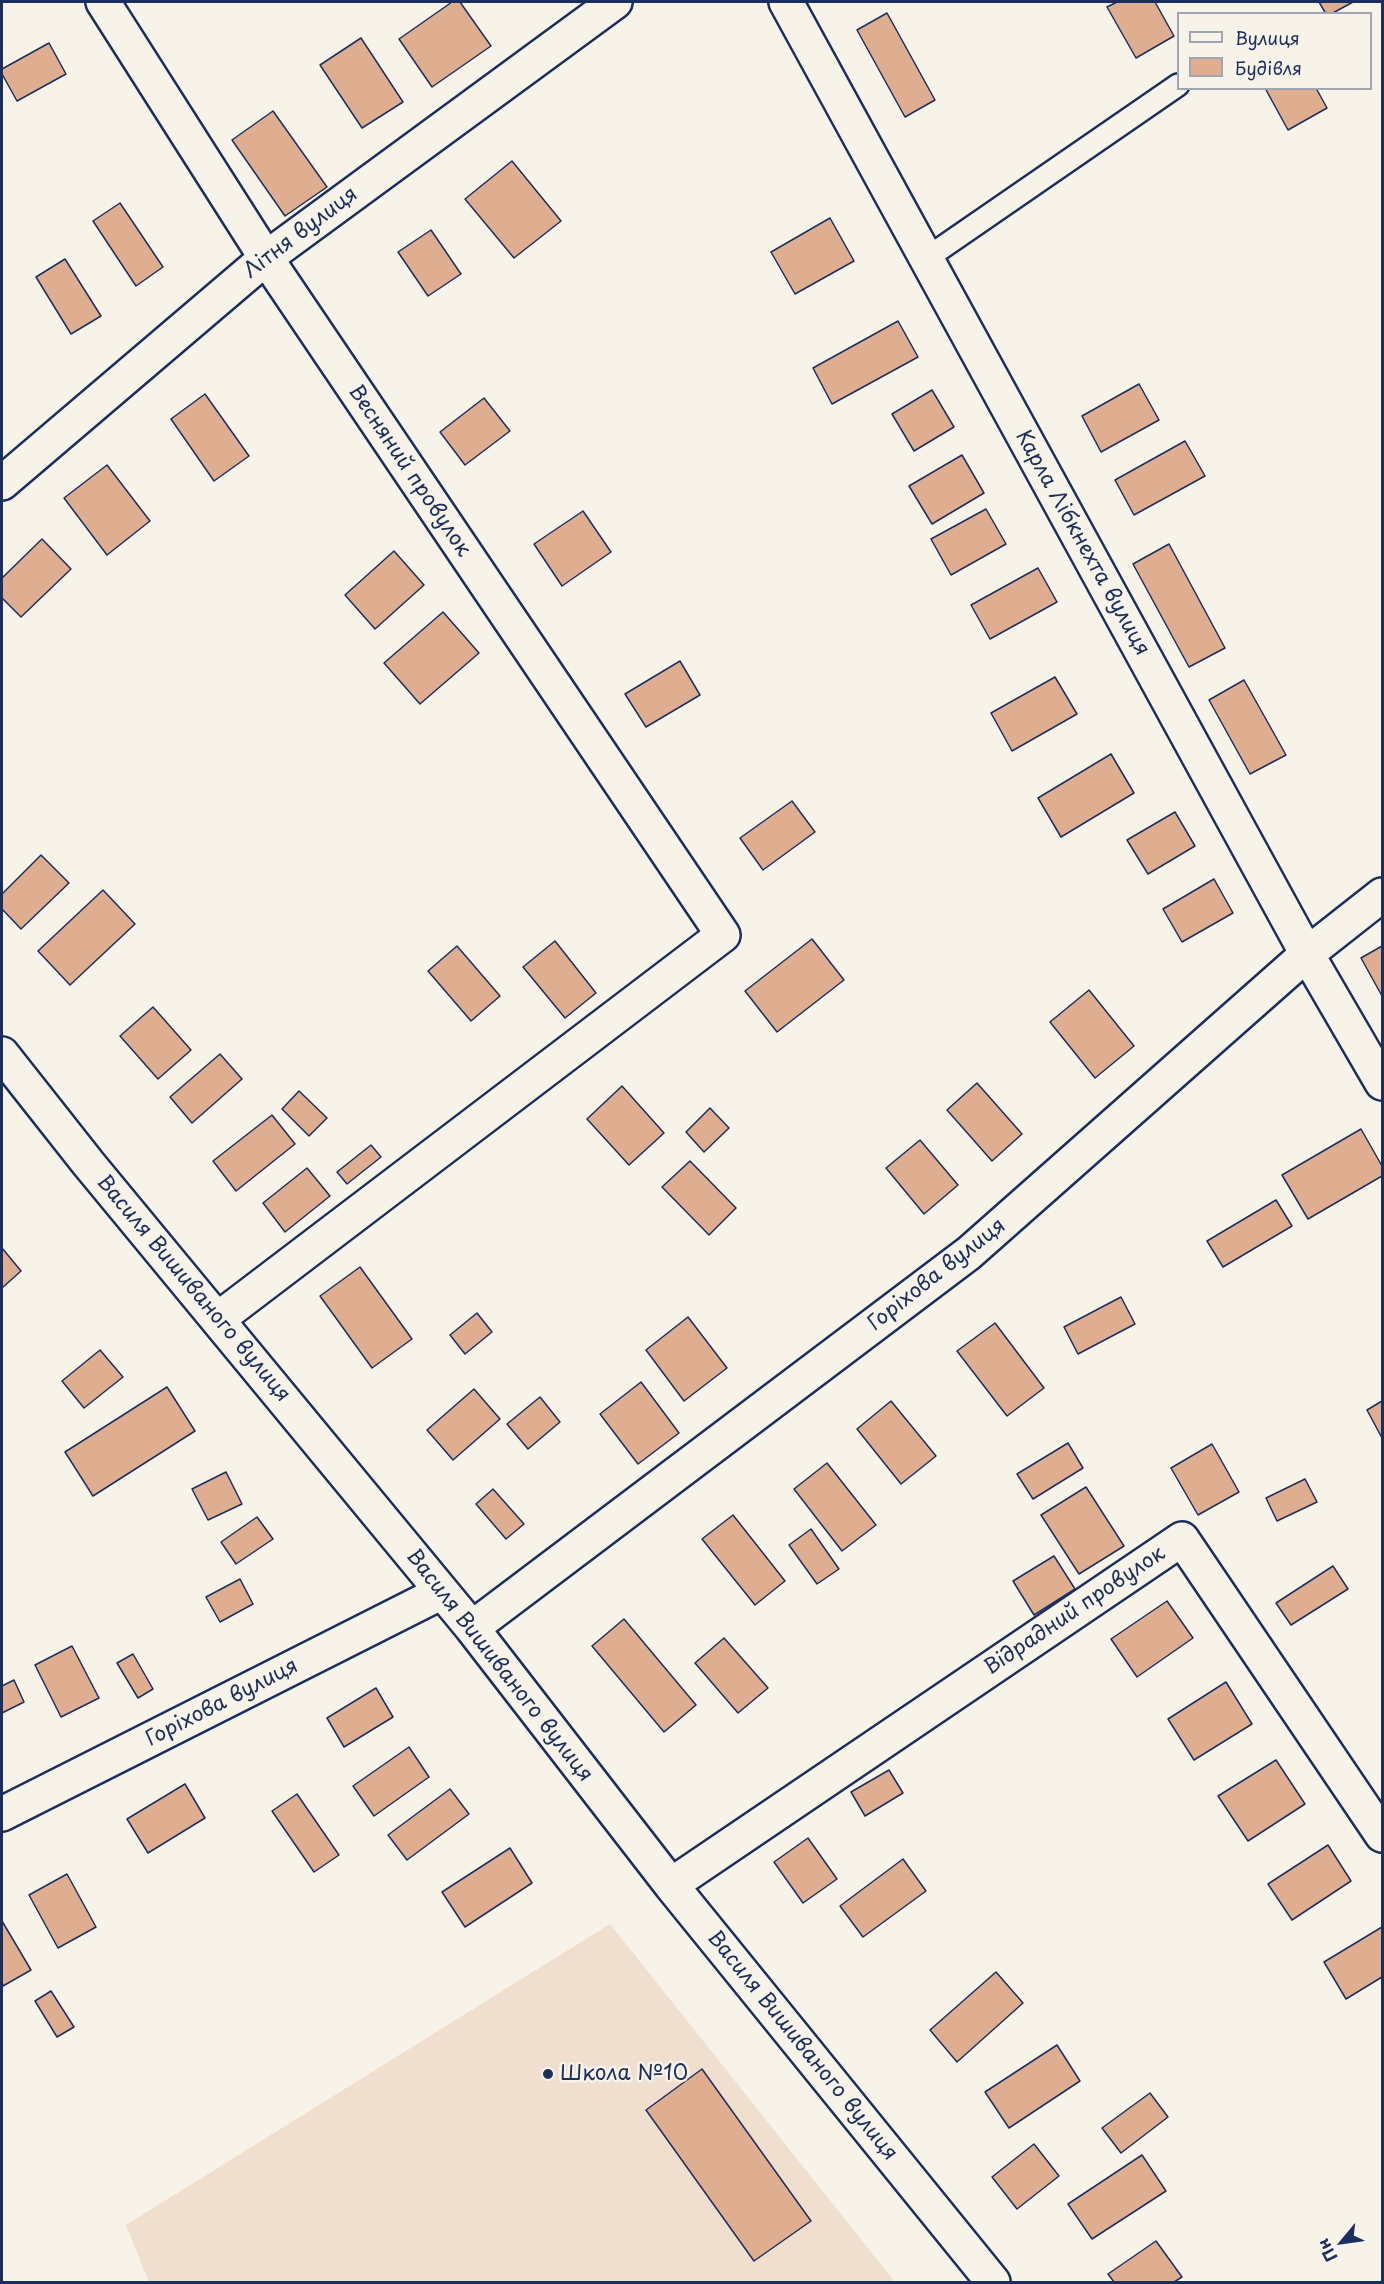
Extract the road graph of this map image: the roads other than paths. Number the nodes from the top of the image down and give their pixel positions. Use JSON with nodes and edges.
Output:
{"nodes":[{"id":1,"x":103,"y":2,"type":"edge"},
{"id":2,"x":615,"y":2,"type":"edge"},
{"id":3,"x":786,"y":2,"type":"edge"},
{"id":4,"x":1177,"y":86,"type":"edge"},
{"id":5,"x":266,"y":258,"type":"junction"},
{"id":6,"x":927,"y":258,"type":"junction"},
{"id":7,"x":2,"y":483,"type":"edge"},
{"id":8,"x":1383,"y":895,"type":"edge"},
{"id":9,"x":1307,"y":954,"type":"junction"},
{"id":10,"x":2,"y":1054,"type":"edge"},
{"id":11,"x":1383,"y":1083,"type":"edge"},
{"id":12,"x":218,"y":1319,"type":"junction"},
{"id":13,"x":442,"y":1592,"type":"junction"},
{"id":14,"x":472,"y":1628,"type":"junction"},
{"id":15,"x":2,"y":1814,"type":"edge"},
{"id":16,"x":1383,"y":1835,"type":"edge"},
{"id":17,"x":671,"y":1885,"type":"junction"},
{"id":18,"x":993,"y":2283,"type":"edge"}],
"edges":[{"from":1,"to":5,"type":"street","name":"Весняний провулок"},
{"from":2,"to":5,"type":"street","name":"Літня вулиця"},
{"from":3,"to":6,"type":"street","name":"Карла Лібкнехта вулиця"},
{"from":4,"to":6,"type":"lane"},
{"from":5,"to":7,"type":"street","name":"Літня вулиця"},
{"from":5,"to":12,"type":"street","name":"Весняний провулок"},
{"from":6,"to":9,"type":"street","name":"Карла Лібкнехта вулиця"},
{"from":8,"to":9,"type":"street","name":"Горіхова вулиця"},
{"from":9,"to":11,"type":"street","name":"Карла Лібкнехта вулиця"},
{"from":9,"to":14,"type":"street","name":"Горіхова вулиця"},
{"from":10,"to":12,"type":"street","name":"Василя Вишиваного вулиця"},
{"from":12,"to":13,"type":"street","name":"Василя Вишиваного вулиця"},
{"from":13,"to":14,"type":"street","name":"Василя Вишиваного вулиця"},
{"from":13,"to":15,"type":"street","name":"Горіхова вулиця"},
{"from":14,"to":17,"type":"street","name":"Василя Вишиваного вулиця"},
{"from":16,"to":17,"type":"street","name":"Відрадний провулок"},
{"from":17,"to":18,"type":"street","name":"Василя Вишиваного вулиця"}]}
